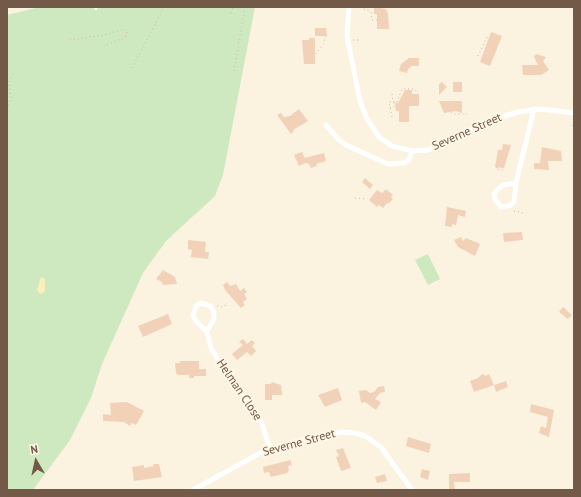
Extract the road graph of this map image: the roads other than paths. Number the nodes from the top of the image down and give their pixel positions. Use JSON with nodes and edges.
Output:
{"nodes":[{"id":1,"x":349,"y":7,"type":"edge"},
{"id":2,"x":534,"y":109,"type":"junction"},
{"id":3,"x":574,"y":114,"type":"edge"},
{"id":4,"x":326,"y":125,"type":"dead end"},
{"id":5,"x":412,"y":151,"type":"junction"},
{"id":6,"x":516,"y":183,"type":"junction"},
{"id":7,"x":207,"y":332,"type":"junction"},
{"id":8,"x":270,"y":449,"type":"junction"},
{"id":9,"x":193,"y":490,"type":"edge"},
{"id":10,"x":412,"y":490,"type":"edge"}],
"edges":[{"from":1,"to":5,"type":"street","name":"Severne Street"},
{"from":2,"to":3,"type":"street","name":"Severne Street"},
{"from":2,"to":5,"type":"street","name":"Severne Street"},
{"from":2,"to":6,"type":"street"},
{"from":4,"to":5,"type":"street"},
{"from":6,"to":6,"type":"street"},
{"from":7,"to":7,"type":"street","name":"Helman Close"},
{"from":7,"to":8,"type":"street","name":"Helman Close"},
{"from":8,"to":9,"type":"street","name":"Severne Street"},
{"from":8,"to":10,"type":"street","name":"Severne Street"}]}
